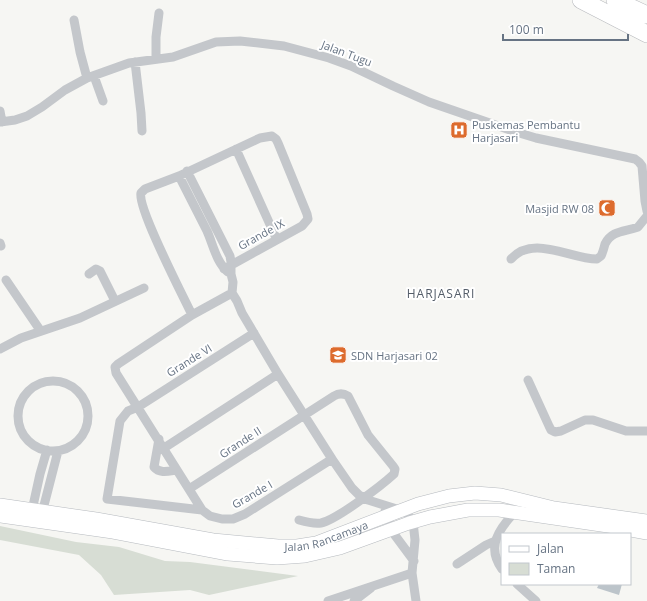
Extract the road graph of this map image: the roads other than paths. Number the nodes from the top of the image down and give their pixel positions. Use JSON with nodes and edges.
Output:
{"nodes":[{"id":1,"x":581,"y":0,"type":"edge"},
{"id":2,"x":616,"y":0,"type":"edge"},
{"id":3,"x":159,"y":14,"type":"dead end"},
{"id":4,"x":647,"y":15,"type":"edge"},
{"id":5,"x":74,"y":20,"type":"dead end"},
{"id":6,"x":647,"y":34,"type":"edge"},
{"id":7,"x":156,"y":59,"type":"junction"},
{"id":8,"x":135,"y":62,"type":"junction"},
{"id":9,"x":90,"y":77,"type":"junction"},
{"id":10,"x":103,"y":101,"type":"dead end"},
{"id":11,"x":0,"y":111,"type":"edge"},
{"id":12,"x":1,"y":122,"type":"edge"},
{"id":13,"x":142,"y":131,"type":"dead end"},
{"id":14,"x":236,"y":149,"type":"junction"},
{"id":15,"x":183,"y":173,"type":"junction"},
{"id":16,"x":647,"y":211,"type":"edge"},
{"id":17,"x":647,"y":216,"type":"edge"},
{"id":18,"x":277,"y":240,"type":"junction"},
{"id":19,"x":511,"y":259,"type":"dead end"},
{"id":20,"x":229,"y":269,"type":"junction"},
{"id":21,"x":89,"y":274,"type":"dead end"},
{"id":22,"x":6,"y":280,"type":"dead end"},
{"id":23,"x":144,"y":288,"type":"dead end"},
{"id":24,"x":232,"y":293,"type":"junction"},
{"id":25,"x":115,"y":301,"type":"junction"},
{"id":26,"x":192,"y":315,"type":"junction"},
{"id":27,"x":40,"y":330,"type":"junction"},
{"id":28,"x":254,"y":333,"type":"junction"},
{"id":29,"x":0,"y":349,"type":"edge"},
{"id":30,"x":278,"y":374,"type":"junction"},
{"id":31,"x":528,"y":380,"type":"dead end"},
{"id":32,"x":138,"y":407,"type":"junction"},
{"id":33,"x":304,"y":415,"type":"junction"},
{"id":34,"x":647,"y":431,"type":"edge"},
{"id":35,"x":159,"y":439,"type":"junction"},
{"id":36,"x":164,"y":448,"type":"junction"},
{"id":37,"x":47,"y":450,"type":"junction"},
{"id":38,"x":58,"y":451,"type":"junction"},
{"id":39,"x":332,"y":459,"type":"junction"},
{"id":40,"x":176,"y":470,"type":"junction"},
{"id":41,"x":189,"y":489,"type":"junction"},
{"id":42,"x":363,"y":498,"type":"junction"},
{"id":43,"x":107,"y":499,"type":"joint"},
{"id":44,"x":0,"y":505,"type":"edge"},
{"id":45,"x":202,"y":510,"type":"junction"},
{"id":46,"x":385,"y":510,"type":"junction"},
{"id":47,"x":400,"y":510,"type":"junction"},
{"id":48,"x":514,"y":513,"type":"junction"},
{"id":49,"x":0,"y":516,"type":"edge"},
{"id":50,"x":36,"y":516,"type":"junction"},
{"id":51,"x":299,"y":520,"type":"dead end"},
{"id":52,"x":647,"y":521,"type":"edge"},
{"id":53,"x":413,"y":522,"type":"junction"},
{"id":54,"x":391,"y":530,"type":"junction"},
{"id":55,"x":647,"y":533,"type":"edge"},
{"id":56,"x":498,"y":537,"type":"edge"},
{"id":57,"x":414,"y":561,"type":"junction"},
{"id":58,"x":457,"y":564,"type":"dead end"},
{"id":59,"x":501,"y":567,"type":"edge"},
{"id":60,"x":412,"y":573,"type":"junction"},
{"id":61,"x":518,"y":585,"type":"edge"},
{"id":62,"x":373,"y":586,"type":"junction"},
{"id":63,"x":328,"y":601,"type":"edge"},
{"id":64,"x":354,"y":601,"type":"edge"},
{"id":65,"x":416,"y":601,"type":"edge"},
{"id":66,"x":536,"y":601,"type":"edge"}],
"edges":[{"from":1,"to":6,"type":"highway"},
{"from":2,"to":4,"type":"highway"},
{"from":3,"to":7,"type":"street"},
{"from":5,"to":9,"type":"street"},
{"from":7,"to":8,"type":"street","name":"Jalan Tugu"},
{"from":7,"to":16,"type":"street","name":"Jalan Tugu"},
{"from":8,"to":9,"type":"street","name":"Jalan Tugu"},
{"from":8,"to":13,"type":"street"},
{"from":9,"to":10,"type":"street"},
{"from":9,"to":12,"type":"street","name":"Jalan Tugu"},
{"from":11,"to":12,"type":"street"},
{"from":14,"to":15,"type":"street"},
{"from":14,"to":18,"type":"street"},
{"from":14,"to":18,"type":"street","name":"Grande IX"},
{"from":15,"to":20,"type":"street"},
{"from":15,"to":26,"type":"street"},
{"from":17,"to":19,"type":"street"},
{"from":18,"to":20,"type":"street","name":"Grande IX"},
{"from":20,"to":24,"type":"street"},
{"from":21,"to":25,"type":"street"},
{"from":22,"to":27,"type":"street"},
{"from":23,"to":25,"type":"street"},
{"from":24,"to":26,"type":"street"},
{"from":24,"to":28,"type":"street"},
{"from":25,"to":27,"type":"street"},
{"from":26,"to":32,"type":"street"},
{"from":27,"to":29,"type":"street"},
{"from":28,"to":30,"type":"street"},
{"from":28,"to":32,"type":"street","name":"Grande VI"},
{"from":30,"to":33,"type":"street"},
{"from":30,"to":36,"type":"street"},
{"from":31,"to":34,"type":"street"},
{"from":32,"to":35,"type":"street"},
{"from":32,"to":43,"type":"street","name":"Grande VI"},
{"from":33,"to":39,"type":"street"},
{"from":33,"to":41,"type":"street","name":"Grande II"},
{"from":33,"to":42,"type":"street","name":"Grande II"},
{"from":35,"to":36,"type":"street"},
{"from":35,"to":40,"type":"street"},
{"from":36,"to":40,"type":"street"},
{"from":37,"to":38,"type":"street"},
{"from":37,"to":38,"type":"street"},
{"from":37,"to":50,"type":"street"},
{"from":38,"to":50,"type":"street"},
{"from":39,"to":42,"type":"street"},
{"from":39,"to":45,"type":"street","name":"Grande I"},
{"from":40,"to":41,"type":"street"},
{"from":41,"to":45,"type":"street"},
{"from":42,"to":46,"type":"street"},
{"from":42,"to":51,"type":"street"},
{"from":43,"to":45,"type":"street","name":"Grande I"},
{"from":44,"to":50,"type":"street","name":"Jalan Rancamaya"},
{"from":46,"to":47,"type":"street","name":"Jalan Rancamaya"},
{"from":46,"to":50,"type":"street","name":"Jalan Rancamaya"},
{"from":46,"to":54,"type":"street"},
{"from":47,"to":52,"type":"street","name":"Jalan Rancamaya"},
{"from":47,"to":53,"type":"street"},
{"from":48,"to":53,"type":"street","name":"Jalan Rancamaya"},
{"from":48,"to":55,"type":"street","name":"Jalan Rancamaya"},
{"from":48,"to":56,"type":"street"},
{"from":49,"to":50,"type":"street","name":"Jalan Rancamaya"},
{"from":50,"to":54,"type":"street","name":"Jalan Rancamaya"},
{"from":53,"to":54,"type":"street","name":"Jalan Rancamaya"},
{"from":53,"to":57,"type":"street"},
{"from":54,"to":57,"type":"street"},
{"from":56,"to":58,"type":"street"},
{"from":56,"to":59,"type":"street"},
{"from":57,"to":60,"type":"street"},
{"from":60,"to":62,"type":"street"},
{"from":60,"to":65,"type":"street"},
{"from":61,"to":66,"type":"street"},
{"from":62,"to":63,"type":"street"},
{"from":62,"to":64,"type":"street"}]}
